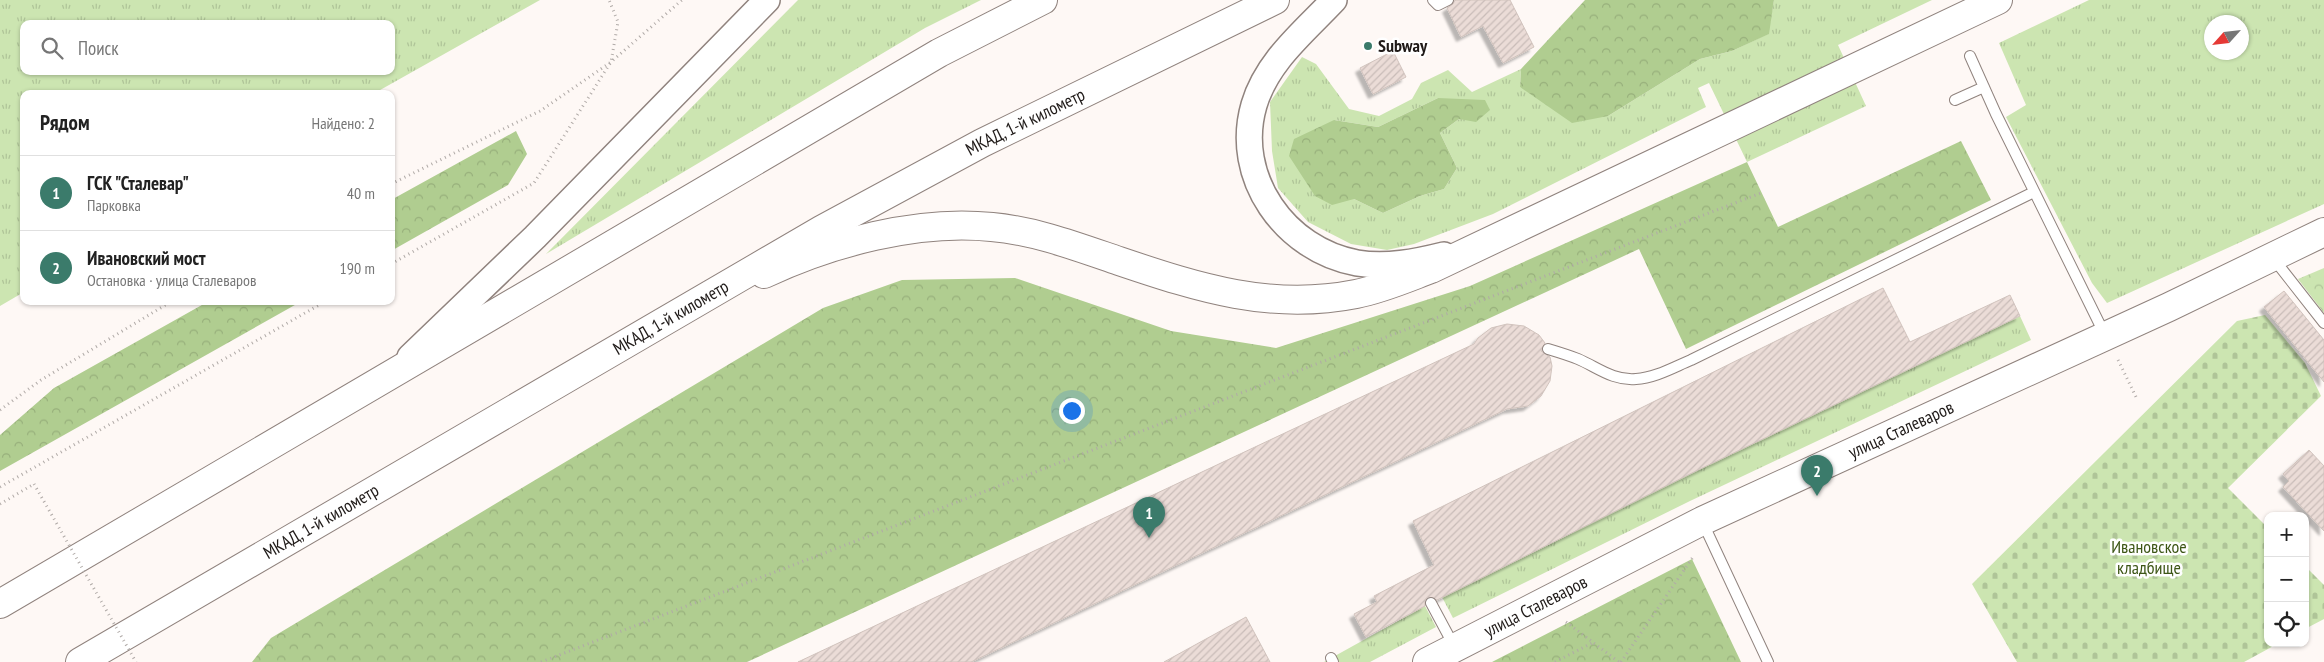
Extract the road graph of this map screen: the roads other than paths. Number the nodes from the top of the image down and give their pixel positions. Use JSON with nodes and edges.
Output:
{"nodes":[{"id":1,"x":767,"y":0,"type":"edge"},
{"id":2,"x":1043,"y":0,"type":"edge"},
{"id":3,"x":1275,"y":0,"type":"edge"},
{"id":4,"x":1334,"y":0,"type":"edge"},
{"id":5,"x":1433,"y":0,"type":"edge"},
{"id":6,"x":1448,"y":0,"type":"edge"},
{"id":7,"x":1990,"y":0,"type":"edge"},
{"id":8,"x":1998,"y":0,"type":"edge"},
{"id":9,"x":1966,"y":15,"type":"junction"},
{"id":10,"x":1970,"y":56,"type":"dead end"},
{"id":11,"x":1984,"y":87,"type":"junction"},
{"id":12,"x":1955,"y":100,"type":"dead end"},
{"id":13,"x":2034,"y":192,"type":"junction"},
{"id":14,"x":2324,"y":232,"type":"edge"},
{"id":15,"x":1484,"y":242,"type":"junction"},
{"id":16,"x":2272,"y":257,"type":"junction"},
{"id":17,"x":674,"y":315,"type":"junction"},
{"id":18,"x":2324,"y":323,"type":"edge"},
{"id":19,"x":2110,"y":344,"type":"junction"},
{"id":20,"x":1548,"y":349,"type":"dead end"},
{"id":21,"x":392,"y":373,"type":"junction"},
{"id":22,"x":1702,"y":520,"type":"junction"},
{"id":23,"x":1431,"y":603,"type":"dead end"},
{"id":24,"x":0,"y":604,"type":"edge"},
{"id":25,"x":1455,"y":647,"type":"junction"},
{"id":26,"x":80,"y":662,"type":"edge"},
{"id":27,"x":1427,"y":662,"type":"edge"},
{"id":28,"x":1768,"y":662,"type":"edge"}],
"edges":[{"from":1,"to":21,"type":"street"},
{"from":2,"to":21,"type":"main road"},
{"from":3,"to":17,"type":"main road","name":"МКАД, 1-й километр"},
{"from":4,"to":15,"type":"street"},
{"from":5,"to":6,"type":"lane"},
{"from":7,"to":9,"type":"street"},
{"from":8,"to":9,"type":"main road"},
{"from":9,"to":15,"type":"main road"},
{"from":10,"to":11,"type":"lane"},
{"from":11,"to":12,"type":"lane"},
{"from":11,"to":13,"type":"lane"},
{"from":13,"to":19,"type":"lane"},
{"from":13,"to":20,"type":"lane"},
{"from":14,"to":16,"type":"main road","name":"улица Сталеваров"},
{"from":15,"to":17,"type":"main road"},
{"from":16,"to":18,"type":"lane"},
{"from":16,"to":19,"type":"main road","name":"улица Сталеваров"},
{"from":17,"to":26,"type":"main road","name":"МКАД, 1-й километр"},
{"from":19,"to":22,"type":"main road","name":"улица Сталеваров"},
{"from":21,"to":24,"type":"main road"},
{"from":22,"to":25,"type":"main road","name":"улица Сталеваров"},
{"from":22,"to":28,"type":"lane"},
{"from":23,"to":25,"type":"lane"},
{"from":25,"to":27,"type":"main road","name":"улица Сталеваров"}]}
